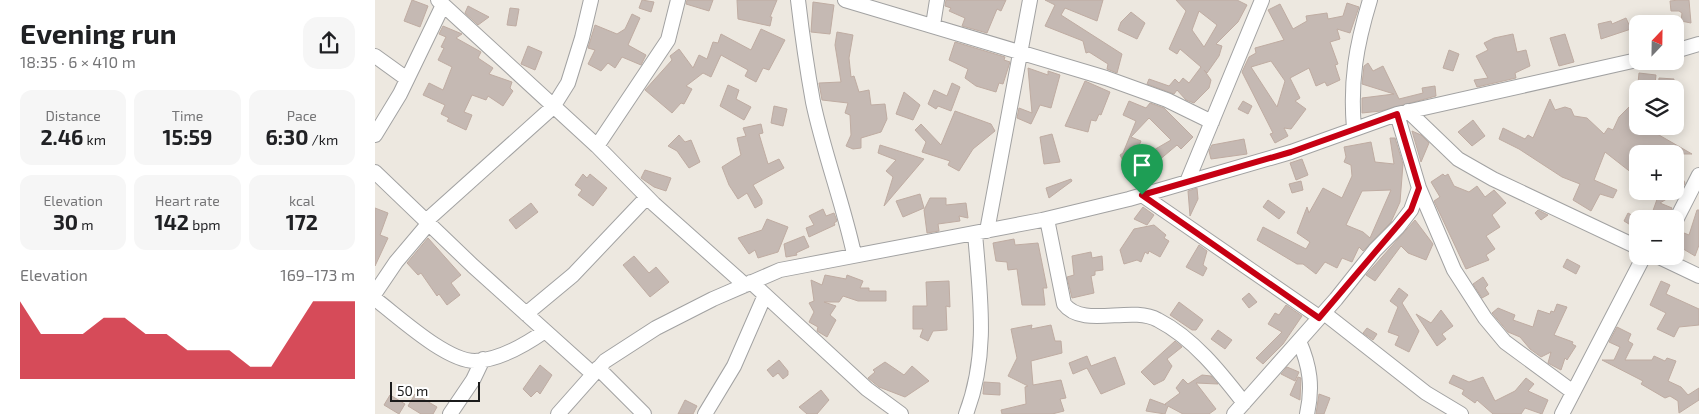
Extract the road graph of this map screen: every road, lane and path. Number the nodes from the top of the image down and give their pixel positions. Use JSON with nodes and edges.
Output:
{"nodes":[{"id":1,"x":591,"y":0,"type":"edge"},
{"id":2,"x":678,"y":0,"type":"edge"},
{"id":3,"x":797,"y":0,"type":"edge"},
{"id":4,"x":845,"y":0,"type":"edge"},
{"id":5,"x":937,"y":0,"type":"edge"},
{"id":6,"x":1030,"y":0,"type":"edge"},
{"id":7,"x":1263,"y":0,"type":"edge"},
{"id":8,"x":1370,"y":0,"type":"edge"},
{"id":9,"x":445,"y":4,"type":"edge"},
{"id":10,"x":933,"y":25,"type":"junction"},
{"id":11,"x":1699,"y":44,"type":"edge"},
{"id":12,"x":1684,"y":48,"type":"edge"},
{"id":13,"x":1019,"y":52,"type":"junction"},
{"id":14,"x":375,"y":56,"type":"edge"},
{"id":15,"x":1629,"y":62,"type":"edge"},
{"id":16,"x":407,"y":79,"type":"junction"},
{"id":17,"x":553,"y":107,"type":"junction"},
{"id":18,"x":1402,"y":112,"type":"junction"},
{"id":19,"x":1212,"y":122,"type":"junction"},
{"id":20,"x":1354,"y":129,"type":"junction"},
{"id":21,"x":375,"y":135,"type":"edge"},
{"id":22,"x":597,"y":146,"type":"junction"},
{"id":23,"x":375,"y":172,"type":"edge"},
{"id":24,"x":1699,"y":175,"type":"edge"},
{"id":25,"x":1187,"y":182,"type":"junction"},
{"id":26,"x":1419,"y":188,"type":"junction"},
{"id":27,"x":1142,"y":195,"type":"junction"},
{"id":28,"x":647,"y":197,"type":"junction"},
{"id":29,"x":1681,"y":210,"type":"edge"},
{"id":30,"x":1047,"y":219,"type":"junction"},
{"id":31,"x":428,"y":222,"type":"junction"},
{"id":32,"x":981,"y":232,"type":"junction"},
{"id":33,"x":1629,"y":243,"type":"edge"},
{"id":34,"x":854,"y":254,"type":"junction"},
{"id":35,"x":1639,"y":265,"type":"edge"},
{"id":36,"x":1676,"y":265,"type":"edge"},
{"id":37,"x":1699,"y":276,"type":"edge"},
{"id":38,"x":748,"y":284,"type":"junction"},
{"id":39,"x":375,"y":293,"type":"edge"},
{"id":40,"x":765,"y":296,"type":"junction"},
{"id":41,"x":375,"y":299,"type":"edge"},
{"id":42,"x":526,"y":314,"type":"junction"},
{"id":43,"x":1322,"y":315,"type":"junction"},
{"id":44,"x":545,"y":331,"type":"junction"},
{"id":45,"x":1299,"y":341,"type":"junction"},
{"id":46,"x":483,"y":359,"type":"junction"},
{"id":47,"x":596,"y":371,"type":"junction"},
{"id":48,"x":1573,"y":392,"type":"junction"},
{"id":49,"x":1244,"y":403,"type":"junction"},
{"id":50,"x":450,"y":414,"type":"edge"},
{"id":51,"x":558,"y":414,"type":"edge"},
{"id":52,"x":644,"y":414,"type":"edge"},
{"id":53,"x":705,"y":414,"type":"edge"},
{"id":54,"x":901,"y":414,"type":"edge"},
{"id":55,"x":966,"y":414,"type":"edge"},
{"id":56,"x":1234,"y":414,"type":"edge"},
{"id":57,"x":1307,"y":414,"type":"edge"},
{"id":58,"x":1461,"y":414,"type":"edge"},
{"id":59,"x":1562,"y":414,"type":"edge"}],
"edges":[{"from":1,"to":17,"type":"street"},
{"from":2,"to":22,"type":"street"},
{"from":3,"to":34,"type":"street"},
{"from":4,"to":10,"type":"street"},
{"from":5,"to":10,"type":"street"},
{"from":6,"to":13,"type":"street"},
{"from":7,"to":19,"type":"street"},
{"from":8,"to":20,"type":"street"},
{"from":9,"to":16,"type":"street"},
{"from":9,"to":17,"type":"street"},
{"from":10,"to":13,"type":"street"},
{"from":11,"to":12,"type":"street"},
{"from":13,"to":19,"type":"street"},
{"from":13,"to":32,"type":"street"},
{"from":14,"to":16,"type":"street"},
{"from":15,"to":18,"type":"street"},
{"from":16,"to":21,"type":"street"},
{"from":17,"to":22,"type":"street"},
{"from":17,"to":31,"type":"street"},
{"from":18,"to":20,"type":"street"},
{"from":18,"to":26,"type":"street"},
{"from":18,"to":33,"type":"street"},
{"from":19,"to":25,"type":"street"},
{"from":20,"to":25,"type":"street"},
{"from":22,"to":28,"type":"street"},
{"from":23,"to":31,"type":"street"},
{"from":24,"to":29,"type":"street"},
{"from":25,"to":27,"type":"street"},
{"from":26,"to":43,"type":"street"},
{"from":26,"to":48,"type":"street"},
{"from":27,"to":30,"type":"street"},
{"from":27,"to":43,"type":"street"},
{"from":28,"to":38,"type":"street"},
{"from":28,"to":42,"type":"street"},
{"from":30,"to":32,"type":"street"},
{"from":30,"to":49,"type":"street"},
{"from":31,"to":39,"type":"street"},
{"from":31,"to":42,"type":"street"},
{"from":32,"to":34,"type":"street"},
{"from":32,"to":55,"type":"street"},
{"from":34,"to":38,"type":"street"},
{"from":35,"to":48,"type":"street"},
{"from":36,"to":37,"type":"street"},
{"from":38,"to":40,"type":"street"},
{"from":38,"to":47,"type":"street"},
{"from":40,"to":53,"type":"street"},
{"from":40,"to":54,"type":"street"},
{"from":41,"to":46,"type":"street"},
{"from":42,"to":44,"type":"street"},
{"from":43,"to":45,"type":"street"},
{"from":43,"to":58,"type":"street"},
{"from":44,"to":46,"type":"street"},
{"from":44,"to":47,"type":"street"},
{"from":45,"to":49,"type":"street"},
{"from":45,"to":57,"type":"street"},
{"from":46,"to":50,"type":"street"},
{"from":47,"to":51,"type":"street"},
{"from":47,"to":52,"type":"street"},
{"from":48,"to":59,"type":"street"},
{"from":49,"to":56,"type":"street"}]}
